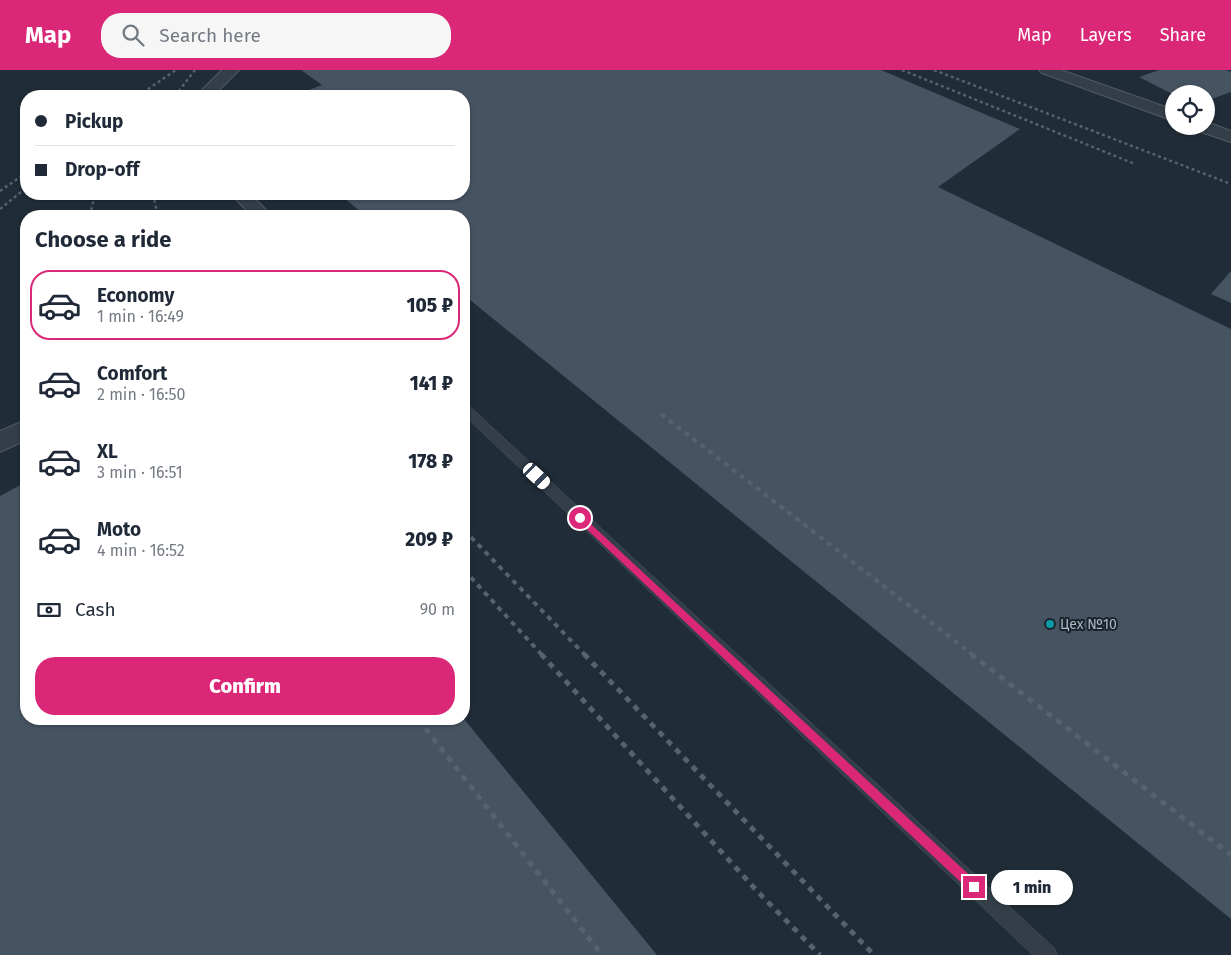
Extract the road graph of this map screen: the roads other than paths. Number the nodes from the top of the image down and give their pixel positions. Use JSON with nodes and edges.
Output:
{"nodes":[{"id":1,"x":230,"y":70,"type":"edge"},
{"id":2,"x":1048,"y":70,"type":"edge"},
{"id":3,"x":210,"y":90,"type":"edge"},
{"id":4,"x":1165,"y":113,"type":"edge"},
{"id":5,"x":1215,"y":131,"type":"edge"},
{"id":6,"x":1231,"y":137,"type":"edge"},
{"id":7,"x":246,"y":200,"type":"edge"},
{"id":8,"x":257,"y":210,"type":"edge"},
{"id":9,"x":470,"y":414,"type":"edge"},
{"id":10,"x":20,"y":432,"type":"edge"},
{"id":11,"x":0,"y":442,"type":"edge"},
{"id":12,"x":1047,"y":955,"type":"edge"}],
"edges":[{"from":1,"to":3,"type":"street"},
{"from":2,"to":4,"type":"street"},
{"from":5,"to":6,"type":"street"},
{"from":7,"to":8,"type":"street"},
{"from":9,"to":12,"type":"lane"},
{"from":10,"to":11,"type":"street"}]}
